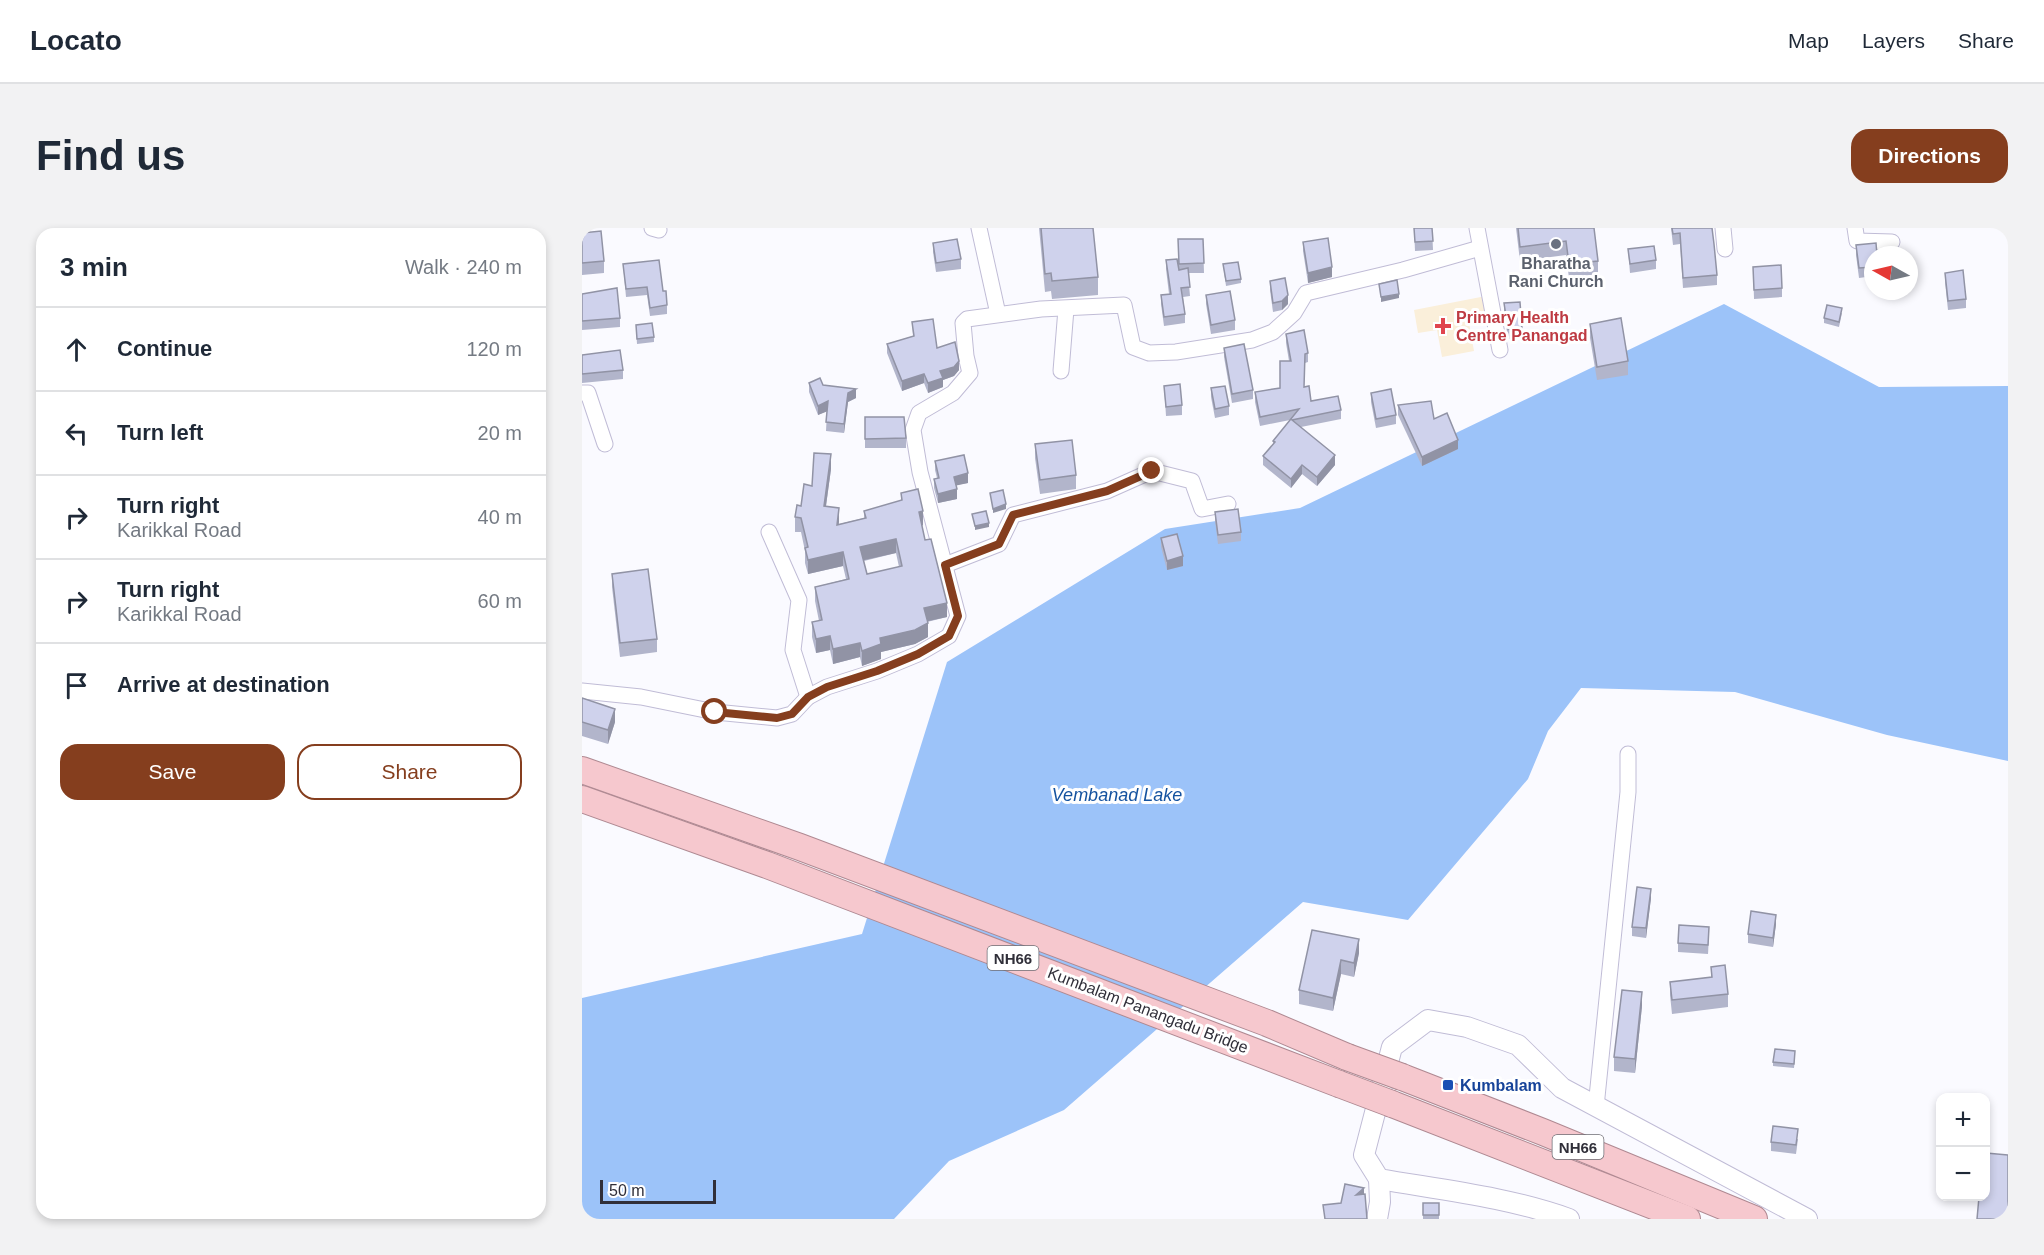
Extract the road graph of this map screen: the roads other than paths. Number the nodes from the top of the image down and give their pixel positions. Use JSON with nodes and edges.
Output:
{"nodes":[{"id":1,"x":980,"y":228,"type":"edge"},
{"id":2,"x":1477,"y":228,"type":"edge"},
{"id":3,"x":1723,"y":228,"type":"edge"},
{"id":4,"x":1855,"y":228,"type":"edge"},
{"id":5,"x":1892,"y":242,"type":"dead end"},
{"id":6,"x":1480,"y":248,"type":"junction"},
{"id":7,"x":1725,"y":249,"type":"dead end"},
{"id":8,"x":1066,"y":309,"type":"junction"},
{"id":9,"x":998,"y":314,"type":"junction"},
{"id":10,"x":1500,"y":350,"type":"dead end"},
{"id":11,"x":1061,"y":371,"type":"dead end"},
{"id":12,"x":582,"y":393,"type":"edge"},
{"id":13,"x":605,"y":444,"type":"dead end"},
{"id":14,"x":1228,"y":504,"type":"dead end"},
{"id":15,"x":769,"y":532,"type":"dead end"},
{"id":16,"x":945,"y":565,"type":"junction"},
{"id":17,"x":582,"y":691,"type":"edge"},
{"id":18,"x":808,"y":697,"type":"junction"},
{"id":19,"x":1628,"y":754,"type":"dead end"},
{"id":20,"x":582,"y":770,"type":"edge"},
{"id":21,"x":582,"y":799,"type":"edge"},
{"id":22,"x":1596,"y":1107,"type":"junction"},
{"id":23,"x":1379,"y":1179,"type":"junction"},
{"id":24,"x":1377,"y":1219,"type":"edge"},
{"id":25,"x":1569,"y":1219,"type":"edge"},
{"id":26,"x":1687,"y":1219,"type":"edge"},
{"id":27,"x":1754,"y":1219,"type":"edge"},
{"id":28,"x":1807,"y":1219,"type":"edge"}],
"edges":[{"from":1,"to":9,"type":"street"},
{"from":2,"to":6,"type":"street"},
{"from":3,"to":7,"type":"street"},
{"from":4,"to":5,"type":"street"},
{"from":6,"to":8,"type":"street"},
{"from":6,"to":10,"type":"street"},
{"from":8,"to":9,"type":"street"},
{"from":8,"to":11,"type":"street"},
{"from":9,"to":16,"type":"street"},
{"from":12,"to":13,"type":"street"},
{"from":14,"to":16,"type":"street"},
{"from":15,"to":18,"type":"street"},
{"from":16,"to":18,"type":"street"},
{"from":17,"to":18,"type":"street"},
{"from":19,"to":22,"type":"street"},
{"from":20,"to":27,"type":"highway","name":"Kumbalam Panangadu Bridge","number":"NH66","bridge":true},
{"from":21,"to":26,"type":"highway","name":"Kumbalam Panangadu Bridge","number":"NH66","bridge":true},
{"from":22,"to":23,"type":"street"},
{"from":22,"to":28,"type":"street"},
{"from":23,"to":24,"type":"street"},
{"from":23,"to":25,"type":"street"}]}
